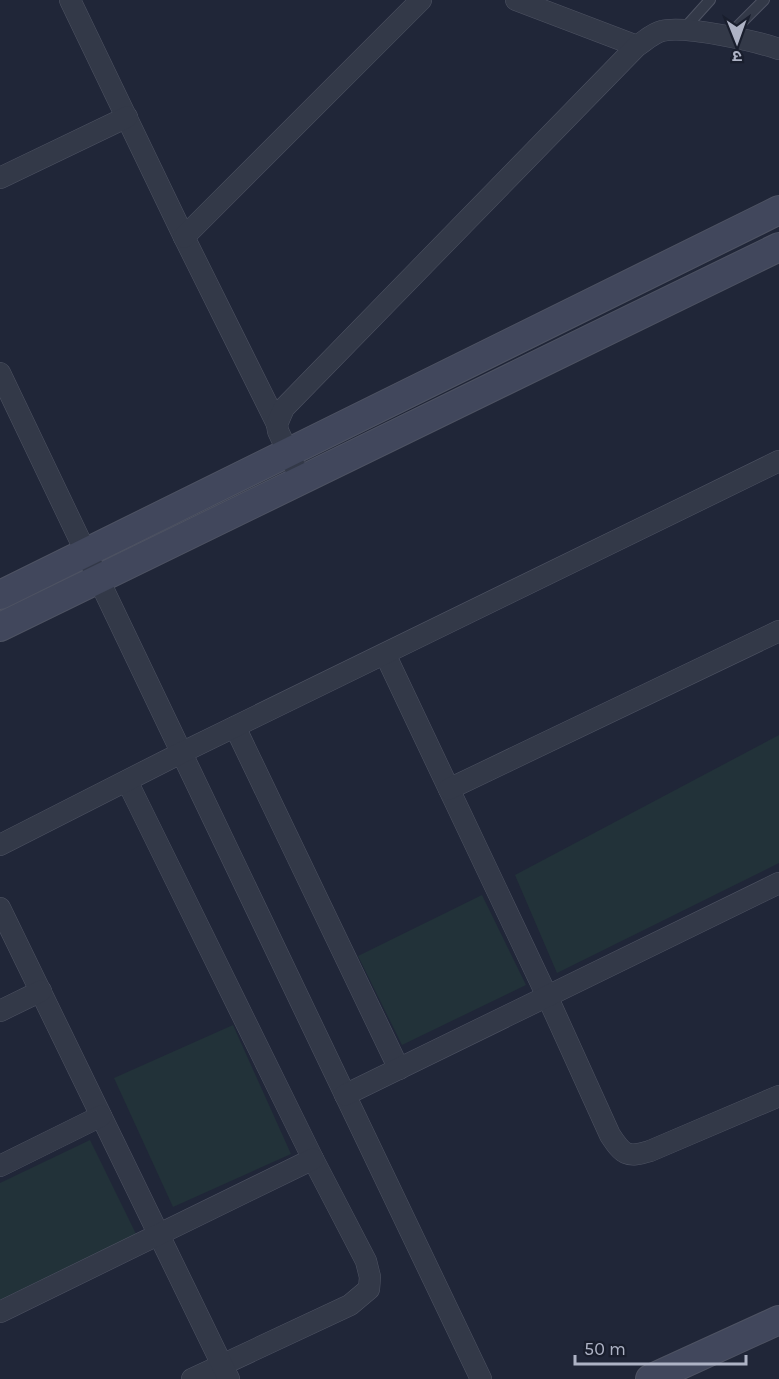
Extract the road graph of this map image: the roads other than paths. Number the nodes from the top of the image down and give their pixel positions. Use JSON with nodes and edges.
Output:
{"nodes":[{"id":1,"x":70,"y":0,"type":"edge"},
{"id":2,"x":422,"y":0,"type":"edge"},
{"id":3,"x":516,"y":0,"type":"edge"},
{"id":4,"x":710,"y":0,"type":"edge"},
{"id":5,"x":764,"y":0,"type":"edge"},
{"id":6,"x":683,"y":30,"type":"junction"},
{"id":7,"x":728,"y":37,"type":"junction"},
{"id":8,"x":638,"y":46,"type":"junction"},
{"id":9,"x":779,"y":49,"type":"edge"},
{"id":10,"x":127,"y":117,"type":"junction"},
{"id":11,"x":0,"y":178,"type":"edge"},
{"id":12,"x":779,"y":210,"type":"edge"},
{"id":13,"x":184,"y":237,"type":"junction"},
{"id":14,"x":779,"y":247,"type":"edge"},
{"id":15,"x":0,"y":373,"type":"edge"},
{"id":16,"x":277,"y":424,"type":"junction"},
{"id":17,"x":288,"y":453,"type":"junction"},
{"id":18,"x":779,"y":461,"type":"edge"},
{"id":19,"x":301,"y":480,"type":"junction"},
{"id":20,"x":86,"y":553,"type":"junction"},
{"id":21,"x":98,"y":579,"type":"junction"},
{"id":22,"x":0,"y":595,"type":"edge"},
{"id":23,"x":0,"y":627,"type":"edge"},
{"id":24,"x":779,"y":631,"type":"edge"},
{"id":25,"x":385,"y":654,"type":"junction"},
{"id":26,"x":235,"y":727,"type":"junction"},
{"id":27,"x":181,"y":753,"type":"junction"},
{"id":28,"x":127,"y":781,"type":"junction"},
{"id":29,"x":449,"y":789,"type":"junction"},
{"id":30,"x":0,"y":845,"type":"edge"},
{"id":31,"x":779,"y":883,"type":"edge"},
{"id":32,"x":0,"y":908,"type":"edge"},
{"id":33,"x":41,"y":991,"type":"junction"},
{"id":34,"x":547,"y":996,"type":"junction"},
{"id":35,"x":0,"y":1011,"type":"edge"},
{"id":36,"x":399,"y":1069,"type":"junction"},
{"id":37,"x":345,"y":1095,"type":"junction"},
{"id":38,"x":779,"y":1096,"type":"edge"},
{"id":39,"x":101,"y":1116,"type":"junction"},
{"id":40,"x":313,"y":1160,"type":"junction"},
{"id":41,"x":0,"y":1166,"type":"edge"},
{"id":42,"x":159,"y":1235,"type":"junction"},
{"id":43,"x":0,"y":1312,"type":"edge"},
{"id":44,"x":779,"y":1320,"type":"edge"},
{"id":45,"x":226,"y":1372,"type":"edge"},
{"id":46,"x":192,"y":1379,"type":"edge"},
{"id":47,"x":481,"y":1379,"type":"edge"},
{"id":48,"x":650,"y":1379,"type":"edge"}],
"edges":[{"from":1,"to":10,"type":"street"},
{"from":2,"to":13,"type":"street"},
{"from":3,"to":8,"type":"street"},
{"from":4,"to":6,"type":"lane"},
{"from":5,"to":7,"type":"lane"},
{"from":6,"to":7,"type":"street"},
{"from":6,"to":8,"type":"street"},
{"from":7,"to":9,"type":"street"},
{"from":8,"to":16,"type":"street"},
{"from":10,"to":11,"type":"street"},
{"from":10,"to":13,"type":"street"},
{"from":12,"to":17,"type":"street"},
{"from":13,"to":16,"type":"street"},
{"from":14,"to":19,"type":"street"},
{"from":15,"to":20,"type":"street"},
{"from":16,"to":17,"type":"street"},
{"from":17,"to":19,"type":"street"},
{"from":17,"to":20,"type":"street"},
{"from":18,"to":25,"type":"street"},
{"from":19,"to":21,"type":"street"},
{"from":20,"to":21,"type":"street"},
{"from":20,"to":22,"type":"street"},
{"from":21,"to":23,"type":"street"},
{"from":21,"to":27,"type":"street"},
{"from":24,"to":29,"type":"street"},
{"from":25,"to":26,"type":"street"},
{"from":25,"to":29,"type":"street"},
{"from":26,"to":27,"type":"street"},
{"from":26,"to":36,"type":"street"},
{"from":27,"to":28,"type":"street"},
{"from":27,"to":37,"type":"street"},
{"from":28,"to":30,"type":"street"},
{"from":28,"to":40,"type":"street"},
{"from":29,"to":34,"type":"street"},
{"from":31,"to":34,"type":"street"},
{"from":32,"to":33,"type":"street"},
{"from":33,"to":35,"type":"street"},
{"from":33,"to":39,"type":"street"},
{"from":34,"to":36,"type":"street"},
{"from":34,"to":38,"type":"street"},
{"from":36,"to":37,"type":"street"},
{"from":37,"to":47,"type":"street"},
{"from":39,"to":41,"type":"street"},
{"from":39,"to":42,"type":"street"},
{"from":40,"to":42,"type":"street"},
{"from":40,"to":45,"type":"street"},
{"from":42,"to":43,"type":"street"},
{"from":42,"to":45,"type":"street"},
{"from":44,"to":48,"type":"street"},
{"from":45,"to":46,"type":"street"}]}
